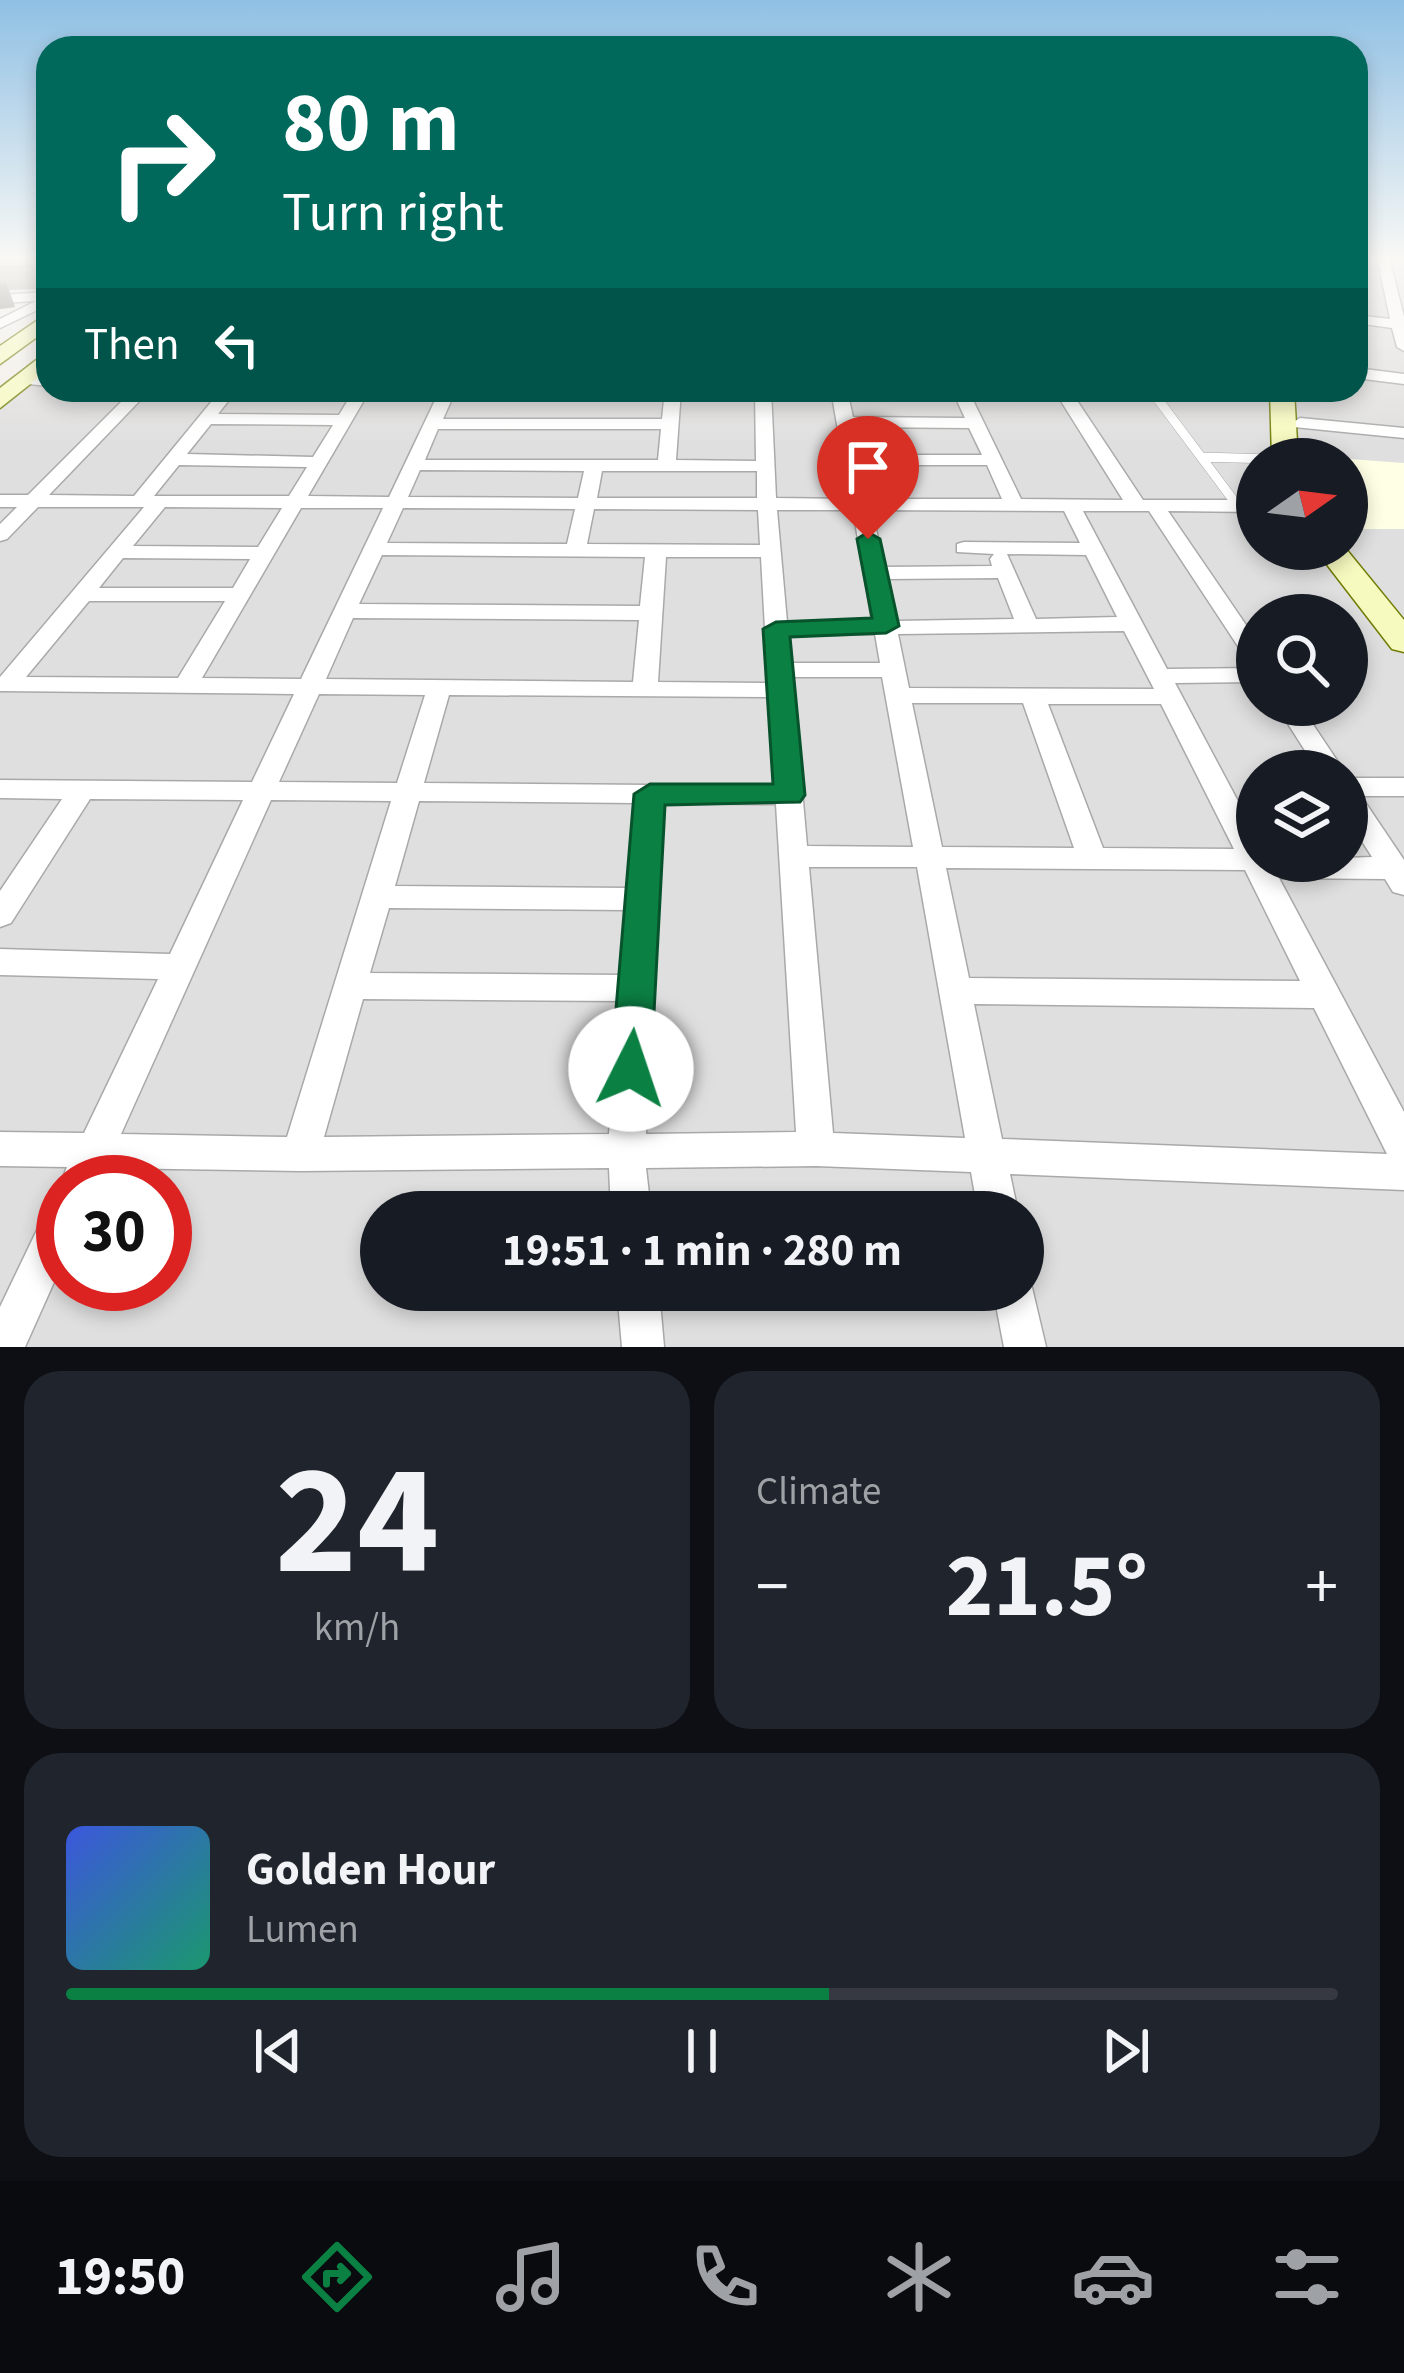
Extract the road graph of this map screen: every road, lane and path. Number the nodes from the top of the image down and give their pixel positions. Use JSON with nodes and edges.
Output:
{"nodes":[{"id":1,"x":1368,"y":320,"type":"edge"},
{"id":2,"x":1401,"y":324,"type":"edge"},
{"id":3,"x":36,"y":329,"type":"edge"},
{"id":4,"x":1404,"y":347,"type":"edge"},
{"id":5,"x":0,"y":358,"type":"edge"},
{"id":6,"x":1368,"y":375,"type":"edge"},
{"id":7,"x":1404,"y":379,"type":"edge"},
{"id":8,"x":36,"y":381,"type":"edge"},
{"id":9,"x":0,"y":400,"type":"edge"},
{"id":10,"x":130,"y":402,"type":"edge"},
{"id":11,"x":219,"y":402,"type":"edge"},
{"id":12,"x":355,"y":402,"type":"edge"},
{"id":13,"x":442,"y":402,"type":"edge"},
{"id":14,"x":672,"y":402,"type":"edge"},
{"id":15,"x":764,"y":402,"type":"edge"},
{"id":16,"x":841,"y":402,"type":"edge"},
{"id":17,"x":965,"y":402,"type":"edge"},
{"id":18,"x":1071,"y":402,"type":"edge"},
{"id":19,"x":1160,"y":402,"type":"edge"},
{"id":20,"x":1288,"y":402,"type":"edge"},
{"id":21,"x":1293,"y":402,"type":"edge"},
{"id":22,"x":206,"y":418,"type":"junction"},
{"id":23,"x":344,"y":419,"type":"junction"},
{"id":24,"x":845,"y":422,"type":"junction"},
{"id":25,"x":974,"y":423,"type":"junction"},
{"id":26,"x":1300,"y":423,"type":"junction"},
{"id":27,"x":432,"y":424,"type":"junction"},
{"id":28,"x":670,"y":424,"type":"junction"},
{"id":29,"x":1404,"y":433,"type":"edge"},
{"id":30,"x":1286,"y":438,"type":"edge"},
{"id":31,"x":1300,"y":438,"type":"edge"},
{"id":32,"x":1201,"y":457,"type":"junction"},
{"id":33,"x":1236,"y":458,"type":"edge"},
{"id":34,"x":172,"y":460,"type":"junction"},
{"id":35,"x":852,"y":460,"type":"junction"},
{"id":36,"x":989,"y":460,"type":"junction"},
{"id":37,"x":315,"y":462,"type":"junction"},
{"id":38,"x":413,"y":464,"type":"junction"},
{"id":39,"x":594,"y":466,"type":"junction"},
{"id":40,"x":666,"y":466,"type":"junction"},
{"id":41,"x":767,"y":466,"type":"junction"},
{"id":42,"x":1236,"y":494,"type":"edge"},
{"id":43,"x":35,"y":500,"type":"junction"},
{"id":44,"x":0,"y":501,"type":"edge"},
{"id":45,"x":150,"y":501,"type":"junction"},
{"id":46,"x":294,"y":502,"type":"junction"},
{"id":47,"x":396,"y":502,"type":"junction"},
{"id":48,"x":584,"y":503,"type":"junction"},
{"id":49,"x":766,"y":504,"type":"junction"},
{"id":50,"x":861,"y":505,"type":"junction"},
{"id":51,"x":950,"y":505,"type":"junction"},
{"id":52,"x":1015,"y":506,"type":"junction"},
{"id":53,"x":1071,"y":506,"type":"junction"},
{"id":54,"x":1146,"y":506,"type":"junction"},
{"id":55,"x":1236,"y":506,"type":"edge"},
{"id":56,"x":0,"y":535,"type":"edge"},
{"id":57,"x":964,"y":548,"type":"junction"},
{"id":58,"x":995,"y":548,"type":"junction"},
{"id":59,"x":374,"y":549,"type":"junction"},
{"id":60,"x":1093,"y":549,"type":"junction"},
{"id":61,"x":575,"y":550,"type":"junction"},
{"id":62,"x":656,"y":550,"type":"junction"},
{"id":63,"x":770,"y":551,"type":"junction"},
{"id":64,"x":116,"y":552,"type":"junction"},
{"id":65,"x":262,"y":553,"type":"junction"},
{"id":66,"x":1347,"y":570,"type":"edge"},
{"id":67,"x":1366,"y":570,"type":"edge"},
{"id":68,"x":1005,"y":572,"type":"junction"},
{"id":69,"x":876,"y":573,"type":"junction"},
{"id":70,"x":973,"y":573,"type":"junction"},
{"id":71,"x":82,"y":594,"type":"junction"},
{"id":72,"x":238,"y":595,"type":"junction"},
{"id":73,"x":345,"y":611,"type":"junction"},
{"id":74,"x":652,"y":613,"type":"junction"},
{"id":75,"x":1404,"y":617,"type":"edge"},
{"id":76,"x":1028,"y":623,"type":"junction"},
{"id":77,"x":1132,"y":624,"type":"junction"},
{"id":78,"x":886,"y":626,"type":"junction"},
{"id":79,"x":776,"y":629,"type":"junction"},
{"id":80,"x":1236,"y":629,"type":"edge"},
{"id":81,"x":1404,"y":641,"type":"edge"},
{"id":82,"x":1236,"y":678,"type":"edge"},
{"id":83,"x":780,"y":680,"type":"junction"},
{"id":84,"x":895,"y":682,"type":"junction"},
{"id":85,"x":4,"y":684,"type":"edge"},
{"id":86,"x":185,"y":686,"type":"junction"},
{"id":87,"x":310,"y":687,"type":"junction"},
{"id":88,"x":1164,"y":687,"type":"junction"},
{"id":89,"x":439,"y":688,"type":"junction"},
{"id":90,"x":645,"y":689,"type":"junction"},
{"id":91,"x":1033,"y":696,"type":"junction"},
{"id":92,"x":1404,"y":787,"type":"edge"},
{"id":93,"x":0,"y":789,"type":"edge"},
{"id":94,"x":82,"y":790,"type":"junction"},
{"id":95,"x":1368,"y":790,"type":"edge"},
{"id":96,"x":262,"y":791,"type":"junction"},
{"id":97,"x":412,"y":792,"type":"junction"},
{"id":98,"x":650,"y":794,"type":"junction"},
{"id":99,"x":789,"y":795,"type":"junction"},
{"id":100,"x":1236,"y":826,"type":"edge"},
{"id":101,"x":1368,"y":826,"type":"edge"},
{"id":102,"x":794,"y":856,"type":"junction"},
{"id":103,"x":928,"y":857,"type":"junction"},
{"id":104,"x":1092,"y":859,"type":"junction"},
{"id":105,"x":1236,"y":863,"type":"edge"},
{"id":106,"x":1368,"y":873,"type":"edge"},
{"id":107,"x":1399,"y":876,"type":"edge"},
{"id":108,"x":1265,"y":882,"type":"edge"},
{"id":109,"x":380,"y":897,"type":"junction"},
{"id":110,"x":642,"y":899,"type":"junction"},
{"id":111,"x":0,"y":915,"type":"edge"},
{"id":112,"x":0,"y":962,"type":"edge"},
{"id":113,"x":180,"y":967,"type":"junction"},
{"id":114,"x":352,"y":986,"type":"junction"},
{"id":115,"x":637,"y":988,"type":"junction"},
{"id":116,"x":957,"y":992,"type":"junction"},
{"id":117,"x":1324,"y":994,"type":"junction"},
{"id":118,"x":0,"y":1149,"type":"edge"},
{"id":119,"x":816,"y":1149,"type":"junction"},
{"id":120,"x":1404,"y":1149,"type":"edge"},
{"id":121,"x":626,"y":1150,"type":"junction"},
{"id":122,"x":986,"y":1153,"type":"junction"},
{"id":123,"x":300,"y":1154,"type":"junction"},
{"id":124,"x":92,"y":1155,"type":"edge"},
{"id":125,"x":36,"y":1156,"type":"edge"},
{"id":126,"x":192,"y":1160,"type":"edge"},
{"id":127,"x":1404,"y":1172,"type":"edge"},
{"id":128,"x":630,"y":1191,"type":"edge"},
{"id":129,"x":994,"y":1191,"type":"edge"},
{"id":130,"x":36,"y":1276,"type":"edge"},
{"id":131,"x":640,"y":1311,"type":"edge"},
{"id":132,"x":1018,"y":1311,"type":"edge"},
{"id":133,"x":3,"y":1347,"type":"edge"},
{"id":134,"x":643,"y":1347,"type":"edge"},
{"id":135,"x":1025,"y":1347,"type":"edge"}],
"edges":[{"from":1,"to":2,"type":"street"},
{"from":2,"to":4,"type":"street"},
{"from":3,"to":5,"type":"street"},
{"from":6,"to":7,"type":"street"},
{"from":8,"to":9,"type":"street"},
{"from":10,"to":43,"type":"street"},
{"from":11,"to":22,"type":"street"},
{"from":12,"to":23,"type":"street"},
{"from":13,"to":27,"type":"street"},
{"from":14,"to":28,"type":"street"},
{"from":15,"to":41,"type":"street"},
{"from":16,"to":24,"type":"street"},
{"from":17,"to":25,"type":"street"},
{"from":18,"to":54,"type":"street"},
{"from":19,"to":32,"type":"lane"},
{"from":20,"to":30,"type":"street"},
{"from":21,"to":26,"type":"street"},
{"from":22,"to":23,"type":"street"},
{"from":22,"to":34,"type":"street"},
{"from":23,"to":37,"type":"street"},
{"from":24,"to":25,"type":"street"},
{"from":24,"to":35,"type":"street"},
{"from":25,"to":36,"type":"street"},
{"from":26,"to":29,"type":"street"},
{"from":26,"to":31,"type":"street"},
{"from":27,"to":28,"type":"street"},
{"from":27,"to":38,"type":"street"},
{"from":28,"to":40,"type":"street"},
{"from":32,"to":33,"type":"lane"},
{"from":32,"to":42,"type":"lane"},
{"from":34,"to":37,"type":"street"},
{"from":34,"to":45,"type":"street"},
{"from":35,"to":36,"type":"street"},
{"from":35,"to":50,"type":"street"},
{"from":36,"to":52,"type":"street"},
{"from":37,"to":46,"type":"street"},
{"from":38,"to":39,"type":"street"},
{"from":38,"to":47,"type":"street"},
{"from":39,"to":40,"type":"street"},
{"from":39,"to":48,"type":"street"},
{"from":40,"to":41,"type":"street"},
{"from":41,"to":49,"type":"street"},
{"from":43,"to":44,"type":"street"},
{"from":43,"to":45,"type":"street"},
{"from":43,"to":56,"type":"street"},
{"from":45,"to":46,"type":"street"},
{"from":45,"to":64,"type":"street"},
{"from":46,"to":47,"type":"street"},
{"from":46,"to":65,"type":"street"},
{"from":47,"to":48,"type":"street"},
{"from":47,"to":59,"type":"street"},
{"from":48,"to":49,"type":"street"},
{"from":48,"to":61,"type":"street"},
{"from":49,"to":50,"type":"street"},
{"from":49,"to":63,"type":"street"},
{"from":50,"to":51,"type":"street"},
{"from":50,"to":69,"type":"street"},
{"from":51,"to":52,"type":"street"},
{"from":51,"to":57,"type":"street"},
{"from":52,"to":53,"type":"street"},
{"from":53,"to":54,"type":"street"},
{"from":53,"to":60,"type":"street"},
{"from":54,"to":55,"type":"street"},
{"from":54,"to":80,"type":"street"},
{"from":57,"to":58,"type":"street"},
{"from":57,"to":70,"type":"street"},
{"from":58,"to":60,"type":"street"},
{"from":58,"to":68,"type":"street"},
{"from":59,"to":61,"type":"street"},
{"from":59,"to":73,"type":"street"},
{"from":60,"to":77,"type":"street"},
{"from":61,"to":62,"type":"street"},
{"from":62,"to":63,"type":"street"},
{"from":62,"to":74,"type":"street"},
{"from":63,"to":79,"type":"street"},
{"from":64,"to":65,"type":"street"},
{"from":64,"to":71,"type":"street"},
{"from":65,"to":72,"type":"street"},
{"from":66,"to":81,"type":"street"},
{"from":67,"to":75,"type":"street"},
{"from":68,"to":70,"type":"street"},
{"from":68,"to":76,"type":"street"},
{"from":69,"to":70,"type":"street"},
{"from":69,"to":78,"type":"street"},
{"from":71,"to":72,"type":"street"},
{"from":71,"to":85,"type":"street"},
{"from":72,"to":86,"type":"street"},
{"from":73,"to":74,"type":"street"},
{"from":73,"to":87,"type":"street"},
{"from":74,"to":90,"type":"street"},
{"from":76,"to":77,"type":"street"},
{"from":76,"to":78,"type":"street"},
{"from":77,"to":88,"type":"street"},
{"from":78,"to":79,"type":"street"},
{"from":78,"to":84,"type":"street"},
{"from":79,"to":83,"type":"street"},
{"from":82,"to":88,"type":"street"},
{"from":83,"to":84,"type":"street"},
{"from":83,"to":90,"type":"street"},
{"from":83,"to":99,"type":"street"},
{"from":84,"to":91,"type":"street"},
{"from":84,"to":103,"type":"street"},
{"from":85,"to":86,"type":"street"},
{"from":86,"to":87,"type":"street"},
{"from":87,"to":89,"type":"street"},
{"from":87,"to":96,"type":"street"},
{"from":88,"to":91,"type":"street"},
{"from":88,"to":100,"type":"street"},
{"from":89,"to":90,"type":"street"},
{"from":89,"to":97,"type":"street"},
{"from":91,"to":104,"type":"street"},
{"from":92,"to":95,"type":"street"},
{"from":93,"to":94,"type":"street"},
{"from":94,"to":96,"type":"street"},
{"from":94,"to":111,"type":"street"},
{"from":96,"to":97,"type":"street"},
{"from":96,"to":113,"type":"street"},
{"from":97,"to":98,"type":"street"},
{"from":97,"to":109,"type":"street"},
{"from":98,"to":99,"type":"street"},
{"from":98,"to":110,"type":"street"},
{"from":99,"to":102,"type":"street"},
{"from":101,"to":107,"type":"street"},
{"from":102,"to":103,"type":"street"},
{"from":102,"to":119,"type":"street"},
{"from":103,"to":104,"type":"street"},
{"from":103,"to":116,"type":"street"},
{"from":104,"to":105,"type":"street"},
{"from":106,"to":107,"type":"street"},
{"from":108,"to":117,"type":"street"},
{"from":109,"to":110,"type":"street"},
{"from":109,"to":114,"type":"street"},
{"from":110,"to":115,"type":"street"},
{"from":112,"to":113,"type":"street"},
{"from":113,"to":124,"type":"street"},
{"from":114,"to":115,"type":"street"},
{"from":114,"to":123,"type":"street"},
{"from":115,"to":121,"type":"street"},
{"from":116,"to":117,"type":"street"},
{"from":116,"to":122,"type":"street"},
{"from":117,"to":120,"type":"street"},
{"from":118,"to":125,"type":"street"},
{"from":119,"to":121,"type":"street"},
{"from":119,"to":122,"type":"street"},
{"from":121,"to":123,"type":"street"},
{"from":121,"to":128,"type":"street"},
{"from":122,"to":127,"type":"street"},
{"from":122,"to":129,"type":"street"},
{"from":123,"to":126,"type":"street"},
{"from":130,"to":133,"type":"street"},
{"from":131,"to":134,"type":"street"},
{"from":132,"to":135,"type":"street"}]}
